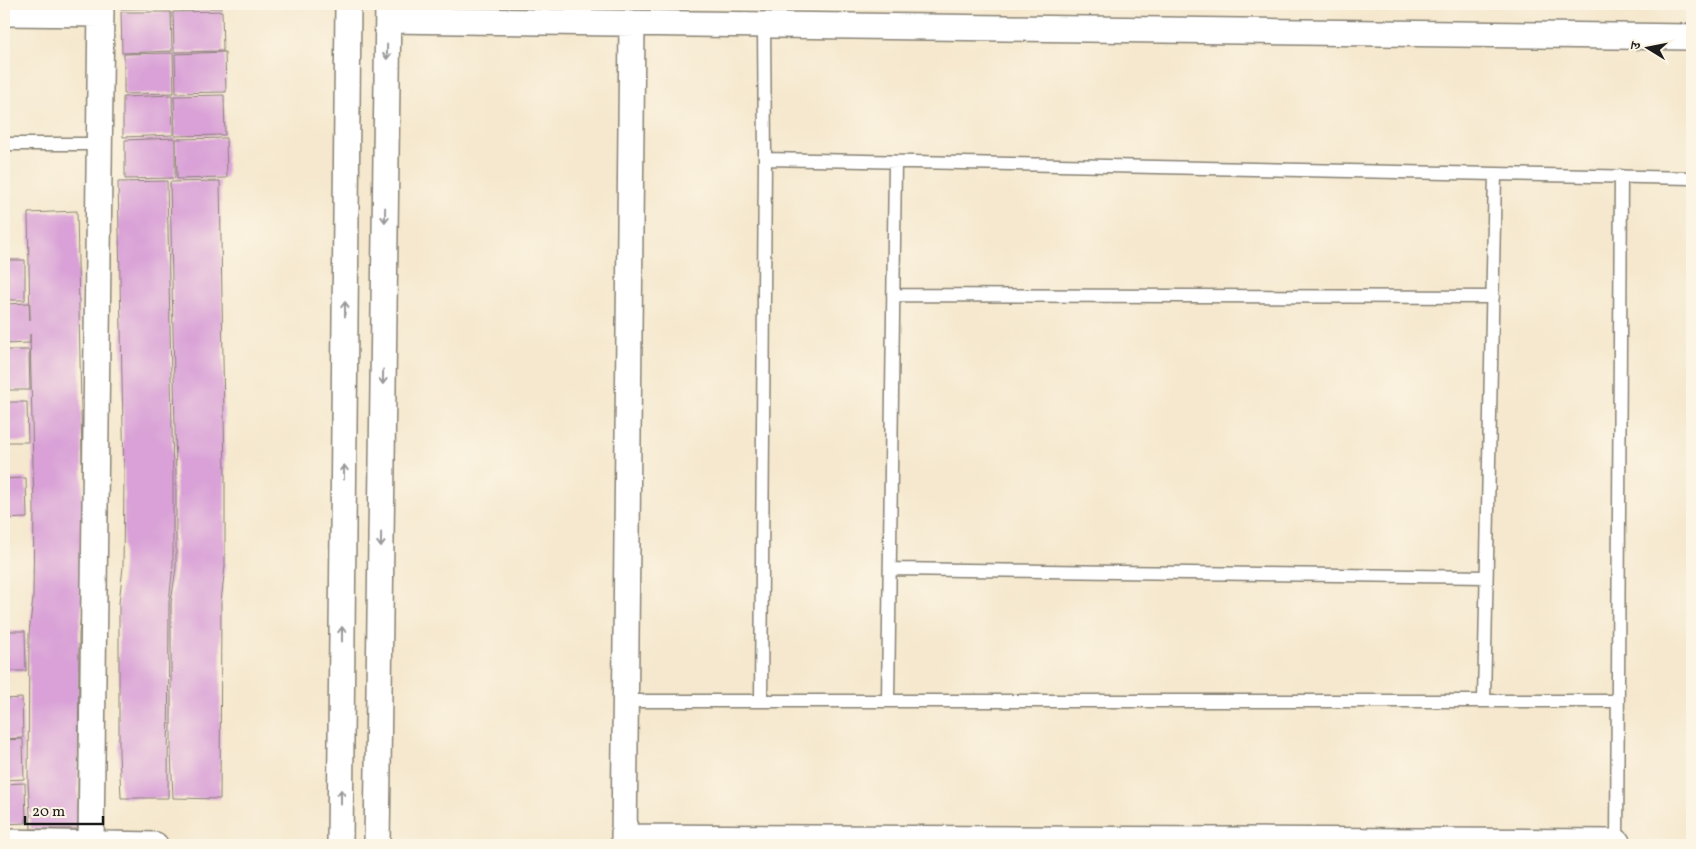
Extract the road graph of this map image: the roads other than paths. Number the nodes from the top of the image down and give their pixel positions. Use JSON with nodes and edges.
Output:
{"nodes":[{"id":1,"x":348,"y":4,"type":"edge"},
{"id":2,"x":101,"y":9,"type":"edge"},
{"id":3,"x":4,"y":12,"type":"edge"},
{"id":4,"x":388,"y":12,"type":"edge"},
{"id":5,"x":632,"y":23,"type":"junction"},
{"id":6,"x":764,"y":25,"type":"junction"},
{"id":7,"x":1692,"y":37,"type":"edge"},
{"id":8,"x":4,"y":144,"type":"edge"},
{"id":9,"x":99,"y":144,"type":"junction"},
{"id":10,"x":765,"y":159,"type":"junction"},
{"id":11,"x":895,"y":162,"type":"junction"},
{"id":12,"x":1496,"y":174,"type":"junction"},
{"id":13,"x":1621,"y":176,"type":"junction"},
{"id":14,"x":1692,"y":178,"type":"edge"},
{"id":15,"x":894,"y":295,"type":"junction"},
{"id":16,"x":1493,"y":297,"type":"junction"},
{"id":17,"x":890,"y":568,"type":"junction"},
{"id":18,"x":1486,"y":577,"type":"junction"},
{"id":19,"x":625,"y":701,"type":"junction"},
{"id":20,"x":761,"y":701,"type":"junction"},
{"id":21,"x":888,"y":701,"type":"junction"},
{"id":22,"x":1484,"y":701,"type":"junction"},
{"id":23,"x":1618,"y":701,"type":"junction"},
{"id":24,"x":624,"y":841,"type":"edge"},
{"id":25,"x":4,"y":842,"type":"edge"},
{"id":26,"x":1617,"y":842,"type":"joint"},
{"id":27,"x":91,"y":844,"type":"edge"},
{"id":28,"x":155,"y":845,"type":"edge"},
{"id":29,"x":340,"y":845,"type":"edge"},
{"id":30,"x":376,"y":845,"type":"edge"}],
"edges":[{"from":29,"to":1,"type":"street","one_way":true},
{"from":2,"to":3,"type":"street"},
{"from":2,"to":9,"type":"street"},
{"from":4,"to":5,"type":"street"},
{"from":4,"to":30,"type":"street","one_way":true},
{"from":5,"to":6,"type":"street"},
{"from":5,"to":19,"type":"street"},
{"from":6,"to":7,"type":"street"},
{"from":6,"to":10,"type":"lane"},
{"from":8,"to":9,"type":"lane"},
{"from":9,"to":27,"type":"street"},
{"from":10,"to":11,"type":"lane"},
{"from":10,"to":20,"type":"lane"},
{"from":11,"to":12,"type":"lane"},
{"from":11,"to":15,"type":"lane"},
{"from":12,"to":13,"type":"lane"},
{"from":12,"to":16,"type":"lane"},
{"from":13,"to":14,"type":"lane"},
{"from":13,"to":23,"type":"lane"},
{"from":15,"to":16,"type":"lane"},
{"from":15,"to":17,"type":"lane"},
{"from":16,"to":18,"type":"lane"},
{"from":17,"to":18,"type":"lane"},
{"from":17,"to":21,"type":"lane"},
{"from":18,"to":22,"type":"lane"},
{"from":19,"to":20,"type":"lane"},
{"from":19,"to":24,"type":"street"},
{"from":20,"to":21,"type":"lane"},
{"from":21,"to":22,"type":"lane"},
{"from":22,"to":23,"type":"lane"},
{"from":23,"to":26,"type":"lane"},
{"from":24,"to":26,"type":"street"},
{"from":25,"to":27,"type":"street"},
{"from":27,"to":28,"type":"street"}]}
